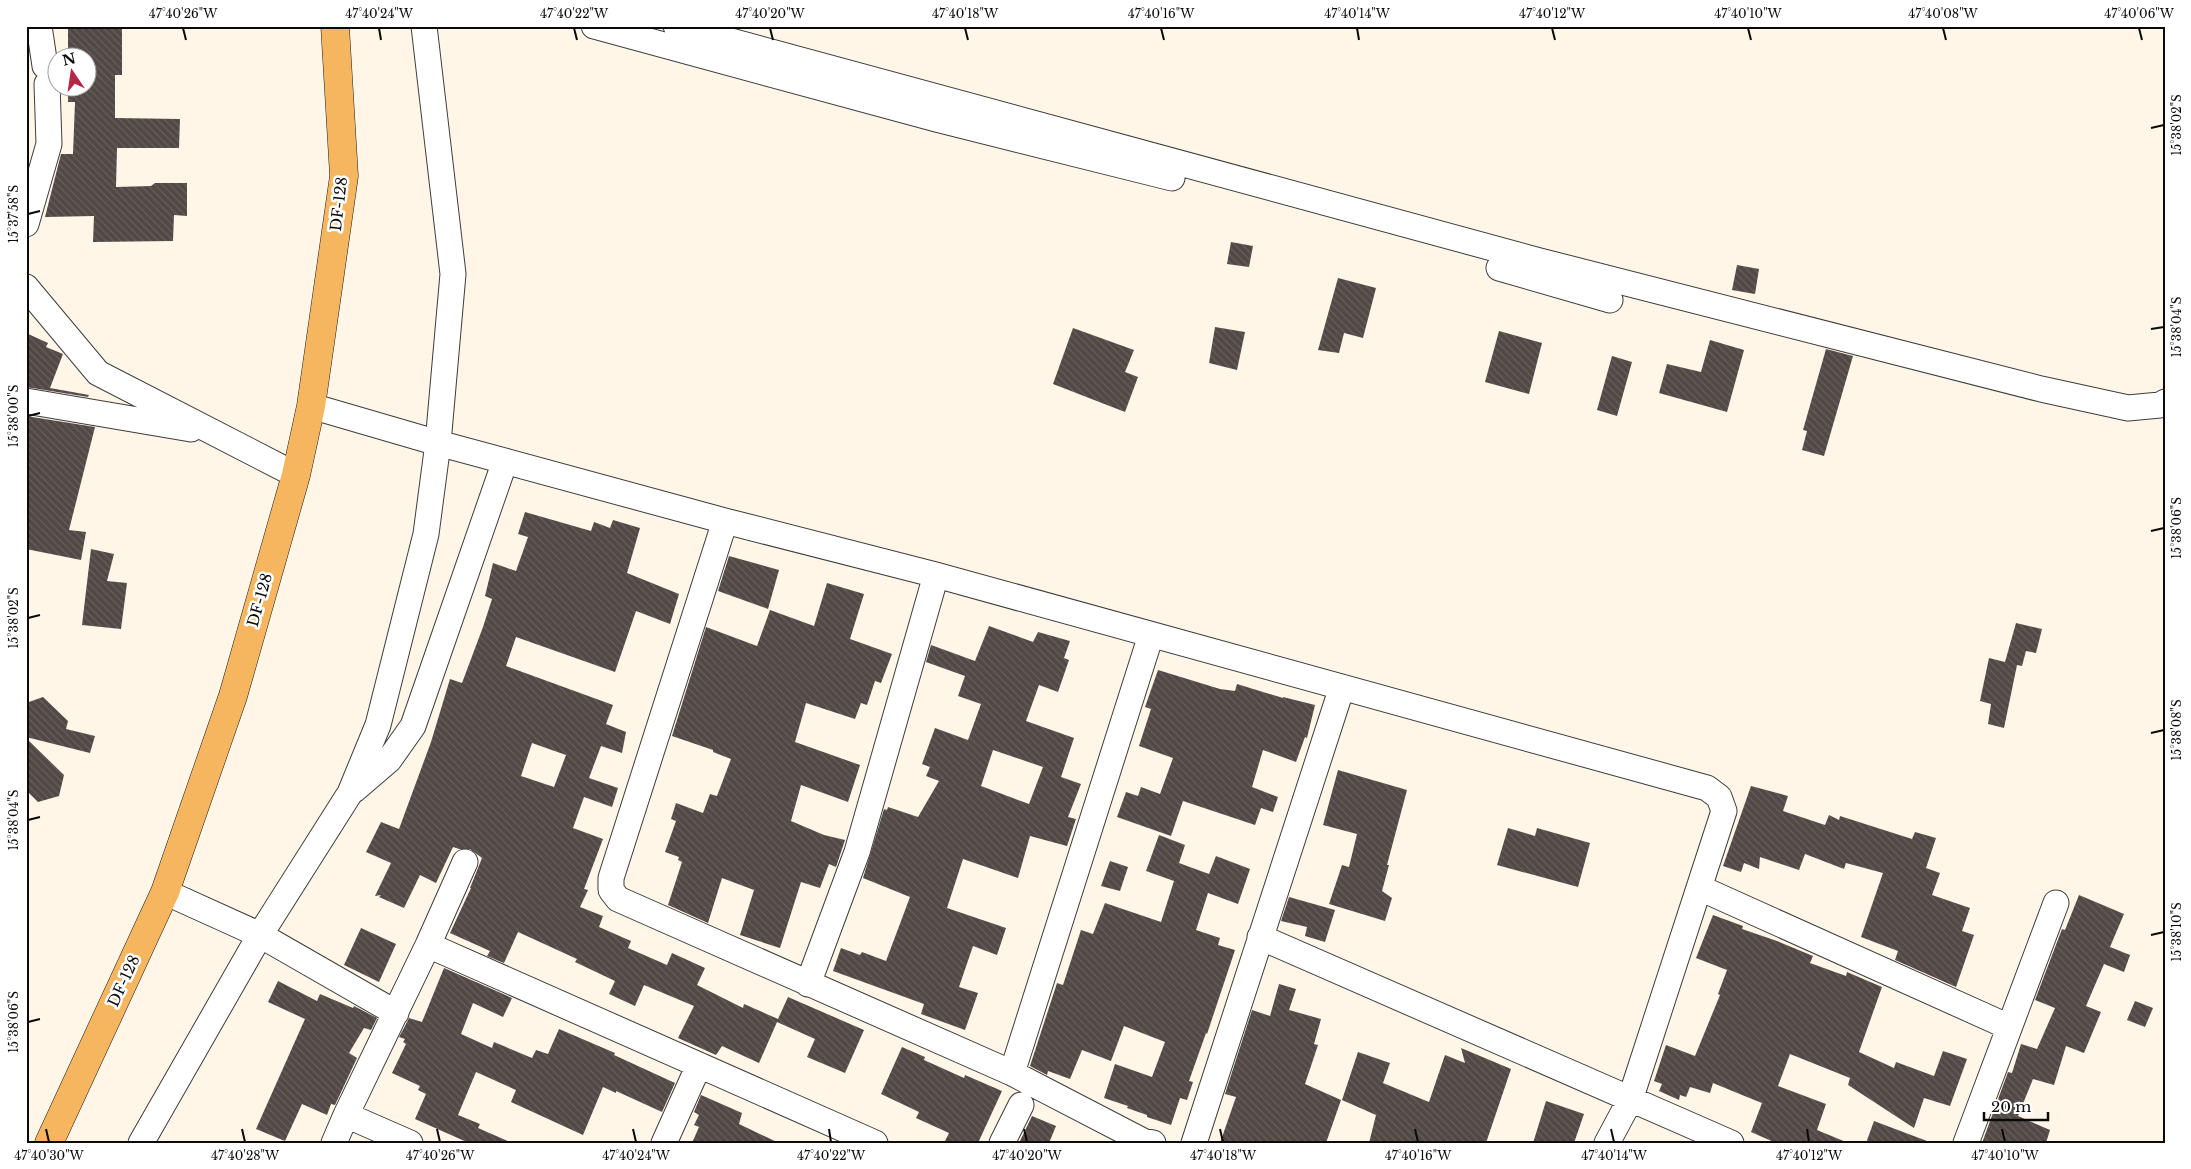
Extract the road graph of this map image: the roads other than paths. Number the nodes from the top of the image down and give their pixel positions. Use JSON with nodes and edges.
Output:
{"nodes":[{"id":1,"x":39,"y":26,"type":"edge"},
{"id":2,"x":335,"y":26,"type":"edge"},
{"id":3,"x":424,"y":26,"type":"edge"},
{"id":4,"x":594,"y":26,"type":"edge"},
{"id":5,"x":676,"y":26,"type":"edge"},
{"id":6,"x":26,"y":224,"type":"edge"},
{"id":7,"x":26,"y":287,"type":"edge"},
{"id":8,"x":1610,"y":300,"type":"dead end"},
{"id":9,"x":26,"y":401,"type":"edge"},
{"id":10,"x":2165,"y":402,"type":"edge"},
{"id":11,"x":311,"y":406,"type":"junction"},
{"id":12,"x":215,"y":432,"type":"junction"},
{"id":13,"x":438,"y":443,"type":"junction"},
{"id":14,"x":504,"y":461,"type":"junction"},
{"id":15,"x":296,"y":475,"type":"junction"},
{"id":16,"x":726,"y":521,"type":"junction"},
{"id":17,"x":936,"y":575,"type":"junction"},
{"id":18,"x":1151,"y":635,"type":"junction"},
{"id":19,"x":1342,"y":687,"type":"junction"},
{"id":20,"x":350,"y":793,"type":"junction"},
{"id":21,"x":465,"y":862,"type":"dead end"},
{"id":22,"x":1700,"y":888,"type":"junction"},
{"id":23,"x":165,"y":892,"type":"junction"},
{"id":24,"x":2056,"y":903,"type":"dead end"},
{"id":25,"x":260,"y":935,"type":"junction"},
{"id":26,"x":1260,"y":937,"type":"junction"},
{"id":27,"x":428,"y":945,"type":"junction"},
{"id":28,"x":808,"y":984,"type":"junction"},
{"id":29,"x":396,"y":1012,"type":"junction"},
{"id":30,"x":2009,"y":1027,"type":"junction"},
{"id":31,"x":699,"y":1065,"type":"junction"},
{"id":32,"x":1012,"y":1072,"type":"junction"},
{"id":33,"x":1630,"y":1100,"type":"junction"},
{"id":34,"x":1020,"y":1106,"type":"dead end"},
{"id":35,"x":346,"y":1115,"type":"junction"},
{"id":36,"x":1146,"y":1142,"type":"edge"},
{"id":37,"x":50,"y":1143,"type":"edge"},
{"id":38,"x":141,"y":1143,"type":"edge"},
{"id":39,"x":334,"y":1143,"type":"edge"},
{"id":40,"x":410,"y":1143,"type":"edge"},
{"id":41,"x":664,"y":1143,"type":"edge"},
{"id":42,"x":875,"y":1143,"type":"edge"},
{"id":43,"x":1002,"y":1143,"type":"edge"},
{"id":44,"x":1194,"y":1143,"type":"edge"},
{"id":45,"x":1607,"y":1143,"type":"edge"},
{"id":46,"x":1731,"y":1143,"type":"edge"},
{"id":47,"x":1966,"y":1143,"type":"edge"}],
"edges":[{"from":1,"to":6,"type":"street"},
{"from":2,"to":11,"type":"main road","name":"DF-128","number":"DF-128"},
{"from":3,"to":13,"type":"street"},
{"from":4,"to":8,"type":"street"},
{"from":5,"to":10,"type":"street"},
{"from":7,"to":12,"type":"street"},
{"from":9,"to":12,"type":"street"},
{"from":11,"to":13,"type":"street"},
{"from":11,"to":15,"type":"main road","name":"DF-128","number":"DF-128"},
{"from":12,"to":15,"type":"street"},
{"from":13,"to":14,"type":"street"},
{"from":13,"to":20,"type":"street"},
{"from":14,"to":16,"type":"street"},
{"from":14,"to":20,"type":"street"},
{"from":15,"to":23,"type":"main road","name":"DF-128","number":"DF-128"},
{"from":16,"to":17,"type":"street"},
{"from":16,"to":28,"type":"street"},
{"from":17,"to":18,"type":"street"},
{"from":17,"to":28,"type":"street"},
{"from":18,"to":19,"type":"street"},
{"from":18,"to":32,"type":"street"},
{"from":19,"to":22,"type":"street"},
{"from":19,"to":26,"type":"street"},
{"from":20,"to":25,"type":"street"},
{"from":21,"to":27,"type":"street"},
{"from":22,"to":30,"type":"street"},
{"from":22,"to":33,"type":"street"},
{"from":23,"to":25,"type":"street"},
{"from":23,"to":37,"type":"main road","name":"DF-128","number":"DF-128"},
{"from":24,"to":30,"type":"street"},
{"from":25,"to":29,"type":"street"},
{"from":25,"to":38,"type":"street"},
{"from":26,"to":33,"type":"street"},
{"from":26,"to":44,"type":"street"},
{"from":27,"to":29,"type":"street"},
{"from":27,"to":31,"type":"street"},
{"from":28,"to":32,"type":"street"},
{"from":29,"to":35,"type":"street"},
{"from":30,"to":47,"type":"street"},
{"from":31,"to":41,"type":"street"},
{"from":31,"to":42,"type":"street"},
{"from":32,"to":36,"type":"street"},
{"from":33,"to":45,"type":"street"},
{"from":33,"to":46,"type":"street"},
{"from":34,"to":43,"type":"street"},
{"from":35,"to":39,"type":"street"},
{"from":35,"to":40,"type":"street"}]}
